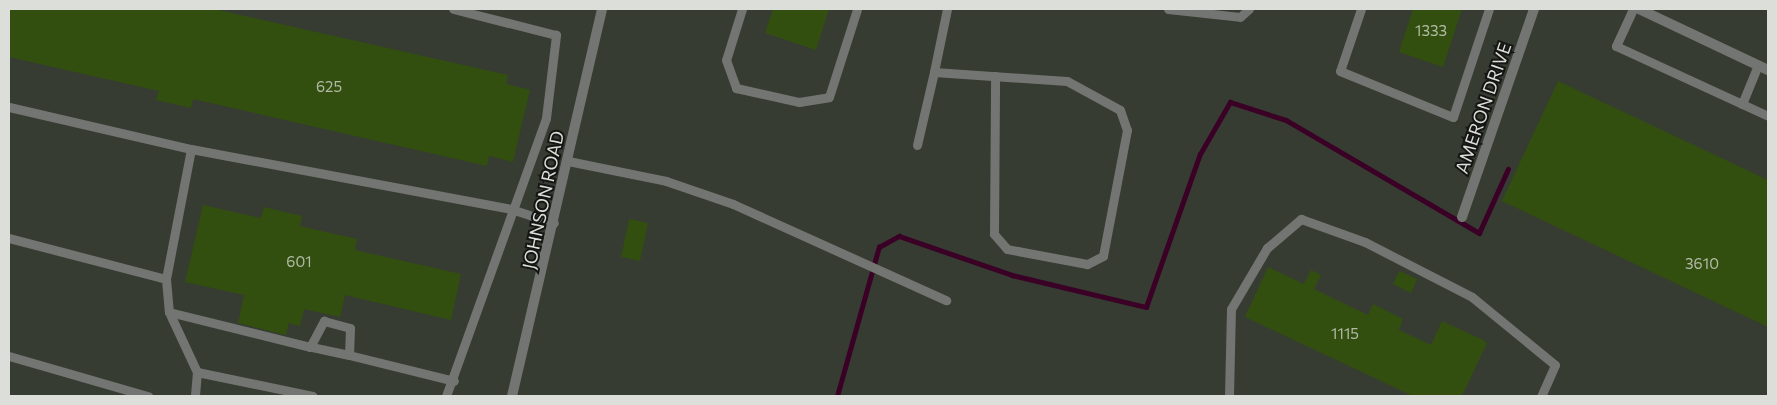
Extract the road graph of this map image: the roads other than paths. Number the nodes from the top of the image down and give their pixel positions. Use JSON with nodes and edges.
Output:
{"nodes":[{"id":1,"x":453,"y":9,"type":"edge"},
{"id":2,"x":602,"y":9,"type":"edge"},
{"id":3,"x":742,"y":9,"type":"edge"},
{"id":4,"x":857,"y":9,"type":"edge"},
{"id":5,"x":948,"y":9,"type":"edge"},
{"id":6,"x":1168,"y":9,"type":"edge"},
{"id":7,"x":1249,"y":9,"type":"edge"},
{"id":8,"x":1361,"y":9,"type":"edge"},
{"id":9,"x":1489,"y":9,"type":"edge"},
{"id":10,"x":1534,"y":9,"type":"edge"},
{"id":11,"x":1632,"y":9,"type":"edge"},
{"id":12,"x":1639,"y":9,"type":"edge"},
{"id":13,"x":1758,"y":65,"type":"junction"},
{"id":14,"x":1768,"y":70,"type":"edge"},
{"id":15,"x":934,"y":72,"type":"junction"},
{"id":16,"x":995,"y":76,"type":"junction"},
{"id":17,"x":1742,"y":104,"type":"junction"},
{"id":18,"x":9,"y":107,"type":"edge"},
{"id":19,"x":1768,"y":116,"type":"edge"},
{"id":20,"x":917,"y":144,"type":"dead end"},
{"id":21,"x":191,"y":150,"type":"junction"},
{"id":22,"x":568,"y":161,"type":"junction"},
{"id":23,"x":511,"y":209,"type":"junction"},
{"id":24,"x":1462,"y":217,"type":"dead end"},
{"id":25,"x":554,"y":223,"type":"junction"},
{"id":26,"x":9,"y":238,"type":"edge"},
{"id":27,"x":166,"y":279,"type":"junction"},
{"id":28,"x":946,"y":300,"type":"dead end"},
{"id":29,"x":169,"y":312,"type":"junction"},
{"id":30,"x":310,"y":347,"type":"junction"},
{"id":31,"x":349,"y":355,"type":"junction"},
{"id":32,"x":9,"y":356,"type":"edge"},
{"id":33,"x":197,"y":372,"type":"junction"},
{"id":34,"x":454,"y":381,"type":"junction"},
{"id":35,"x":148,"y":396,"type":"edge"},
{"id":36,"x":195,"y":396,"type":"edge"},
{"id":37,"x":313,"y":396,"type":"edge"},
{"id":38,"x":446,"y":396,"type":"edge"},
{"id":39,"x":512,"y":396,"type":"edge"},
{"id":40,"x":1230,"y":396,"type":"edge"},
{"id":41,"x":1541,"y":396,"type":"edge"}],
"edges":[{"from":1,"to":23,"type":"lane"},
{"from":2,"to":22,"type":"street","name":"JOHNSON ROAD"},
{"from":3,"to":4,"type":"lane"},
{"from":5,"to":15,"type":"lane"},
{"from":6,"to":7,"type":"lane"},
{"from":8,"to":9,"type":"lane"},
{"from":10,"to":24,"type":"street","name":"AMERON DRIVE"},
{"from":11,"to":17,"type":"lane"},
{"from":12,"to":13,"type":"street"},
{"from":13,"to":14,"type":"street"},
{"from":13,"to":17,"type":"lane"},
{"from":15,"to":16,"type":"lane"},
{"from":15,"to":20,"type":"lane"},
{"from":16,"to":16,"type":"lane"},
{"from":17,"to":19,"type":"lane"},
{"from":18,"to":21,"type":"lane"},
{"from":21,"to":23,"type":"lane"},
{"from":21,"to":27,"type":"lane"},
{"from":22,"to":25,"type":"street","name":"JOHNSON ROAD"},
{"from":22,"to":28,"type":"lane"},
{"from":23,"to":25,"type":"lane"},
{"from":23,"to":34,"type":"lane"},
{"from":25,"to":39,"type":"street","name":"JOHNSON ROAD"},
{"from":26,"to":27,"type":"lane"},
{"from":27,"to":29,"type":"lane"},
{"from":29,"to":30,"type":"lane"},
{"from":29,"to":33,"type":"lane"},
{"from":30,"to":31,"type":"lane"},
{"from":30,"to":31,"type":"lane"},
{"from":31,"to":34,"type":"lane"},
{"from":32,"to":35,"type":"lane"},
{"from":33,"to":36,"type":"lane"},
{"from":33,"to":37,"type":"lane"},
{"from":34,"to":38,"type":"lane"},
{"from":40,"to":41,"type":"lane"}]}
